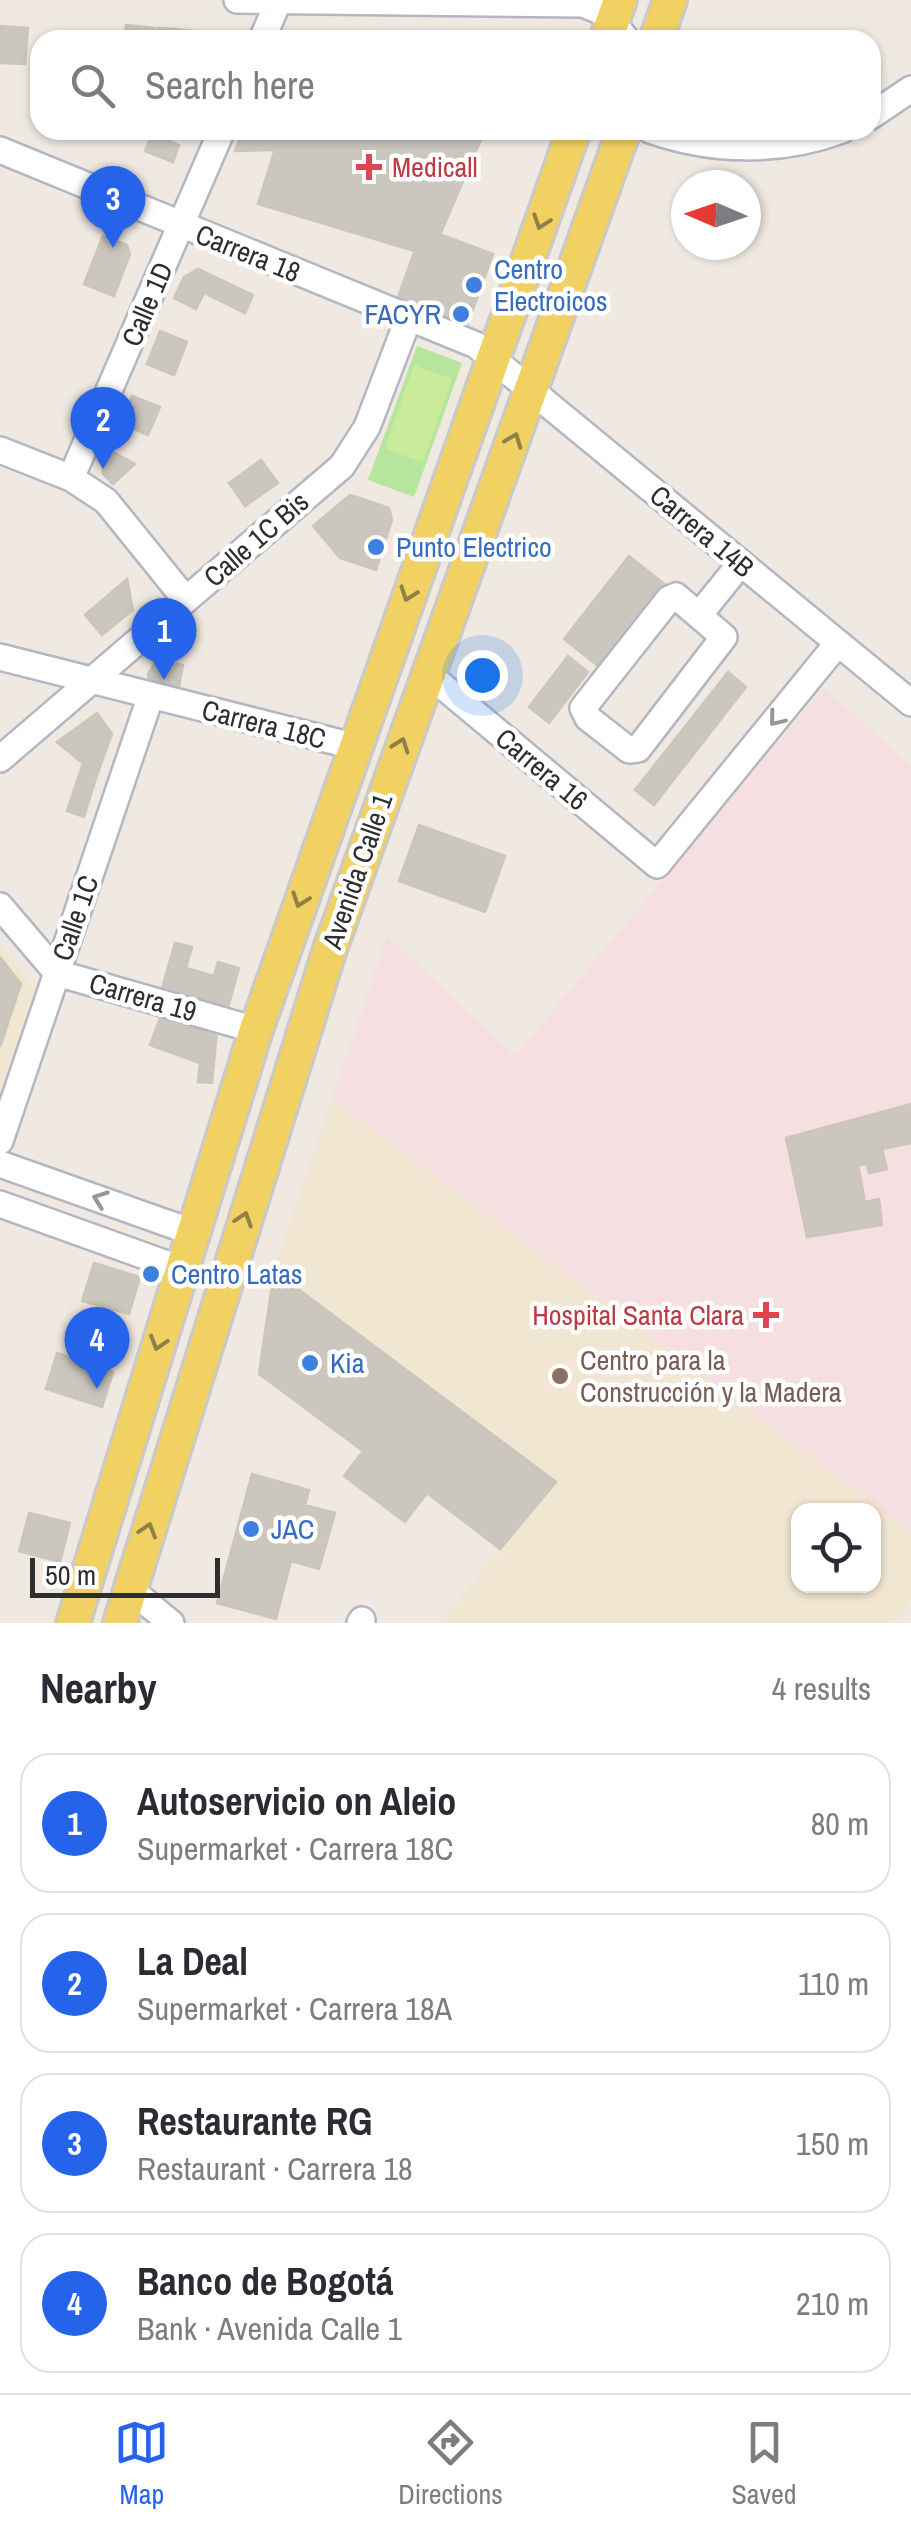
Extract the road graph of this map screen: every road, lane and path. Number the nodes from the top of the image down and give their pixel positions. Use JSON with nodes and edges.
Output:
{"nodes":[{"id":1,"x":237,"y":0,"type":"edge"},
{"id":2,"x":670,"y":0,"type":"edge"},
{"id":3,"x":278,"y":2,"type":"edge"},
{"id":4,"x":616,"y":25,"type":"edge"},
{"id":5,"x":266,"y":30,"type":"edge"},
{"id":6,"x":660,"y":30,"type":"edge"},
{"id":7,"x":911,"y":89,"type":"edge"},
{"id":8,"x":881,"y":109,"type":"edge"},
{"id":9,"x":218,"y":140,"type":"edge"},
{"id":10,"x":570,"y":140,"type":"edge"},
{"id":11,"x":620,"y":140,"type":"edge"},
{"id":12,"x":679,"y":140,"type":"edge"},
{"id":13,"x":814,"y":140,"type":"edge"},
{"id":14,"x":0,"y":150,"type":"edge"},
{"id":15,"x":180,"y":226,"type":"junction"},
{"id":16,"x":409,"y":317,"type":"junction"},
{"id":17,"x":494,"y":358,"type":"junction"},
{"id":18,"x":532,"y":390,"type":"junction"},
{"id":19,"x":0,"y":450,"type":"edge"},
{"id":20,"x":71,"y":478,"type":"junction"},
{"id":21,"x":741,"y":563,"type":"junction"},
{"id":22,"x":186,"y":600,"type":"junction"},
{"id":23,"x":699,"y":614,"type":"junction"},
{"id":24,"x":838,"y":644,"type":"junction"},
{"id":25,"x":0,"y":657,"type":"edge"},
{"id":26,"x":427,"y":674,"type":"junction"},
{"id":27,"x":92,"y":680,"type":"junction"},
{"id":28,"x":150,"y":695,"type":"junction"},
{"id":29,"x":911,"y":703,"type":"edge"},
{"id":30,"x":353,"y":746,"type":"junction"},
{"id":31,"x":0,"y":759,"type":"edge"},
{"id":32,"x":0,"y":906,"type":"edge"},
{"id":33,"x":57,"y":972,"type":"junction"},
{"id":34,"x":256,"y":1030,"type":"junction"},
{"id":35,"x":0,"y":1141,"type":"edge"},
{"id":36,"x":0,"y":1164,"type":"edge"},
{"id":37,"x":0,"y":1204,"type":"edge"},
{"id":38,"x":192,"y":1232,"type":"junction"},
{"id":39,"x":180,"y":1269,"type":"junction"},
{"id":40,"x":130,"y":1589,"type":"junction"},
{"id":41,"x":72,"y":1623,"type":"edge"},
{"id":42,"x":120,"y":1623,"type":"edge"},
{"id":43,"x":172,"y":1623,"type":"edge"}],
"edges":[{"from":1,"to":3,"type":"street"},
{"from":2,"to":6,"type":"main road"},
{"from":3,"to":4,"type":"street"},
{"from":3,"to":5,"type":"street"},
{"from":7,"to":8,"type":"street"},
{"from":9,"to":15,"type":"street","name":"Calle 1D"},
{"from":10,"to":17,"type":"main road","name":"Avenida Calle 1","one_way":true},
{"from":11,"to":18,"type":"main road","name":"Avenida Calle 1"},
{"from":12,"to":13,"type":"street"},
{"from":14,"to":15,"type":"street","name":"Carrera 18"},
{"from":15,"to":16,"type":"street","name":"Carrera 18"},
{"from":15,"to":20,"type":"street","name":"Calle 1D"},
{"from":16,"to":17,"type":"street","name":"Carrera 18"},
{"from":16,"to":22,"type":"street","name":"Calle 1C Bis"},
{"from":17,"to":18,"type":"street","name":"Carrera 14B"},
{"from":17,"to":30,"type":"main road","name":"Avenida Calle 1","one_way":true},
{"from":18,"to":21,"type":"street","name":"Carrera 14B"},
{"from":26,"to":18,"type":"main road","name":"Avenida Calle 1","one_way":true},
{"from":19,"to":20,"type":"street"},
{"from":20,"to":22,"type":"street"},
{"from":21,"to":23,"type":"street"},
{"from":21,"to":24,"type":"street","name":"Carrera 14B"},
{"from":22,"to":27,"type":"street","name":"Calle 1C Bis"},
{"from":23,"to":23,"type":"street"},
{"from":24,"to":26,"type":"street","name":"Carrera 16","one_way":true},
{"from":24,"to":29,"type":"street","name":"Carrera 14B"},
{"from":25,"to":27,"type":"street","name":"Carrera 18C"},
{"from":40,"to":26,"type":"main road","name":"Avenida Calle 1","one_way":true},
{"from":27,"to":28,"type":"street","name":"Carrera 18C"},
{"from":27,"to":31,"type":"street","name":"Calle 1C Bis"},
{"from":28,"to":30,"type":"street","name":"Carrera 18C"},
{"from":28,"to":33,"type":"street","name":"Calle 1C"},
{"from":30,"to":34,"type":"main road","name":"Avenida Calle 1","one_way":true},
{"from":32,"to":33,"type":"street","name":"Carrera 19"},
{"from":33,"to":34,"type":"street","name":"Carrera 19"},
{"from":33,"to":35,"type":"street","name":"Calle 1C"},
{"from":34,"to":38,"type":"main road","name":"Avenida Calle 1"},
{"from":38,"to":36,"type":"street","one_way":true},
{"from":37,"to":39,"type":"street"},
{"from":38,"to":39,"type":"main road","name":"Avenida Calle 1"},
{"from":39,"to":41,"type":"main road","name":"Avenida Calle 1","one_way":true},
{"from":40,"to":42,"type":"main road","name":"Avenida Calle 1"},
{"from":40,"to":43,"type":"street"}]}
